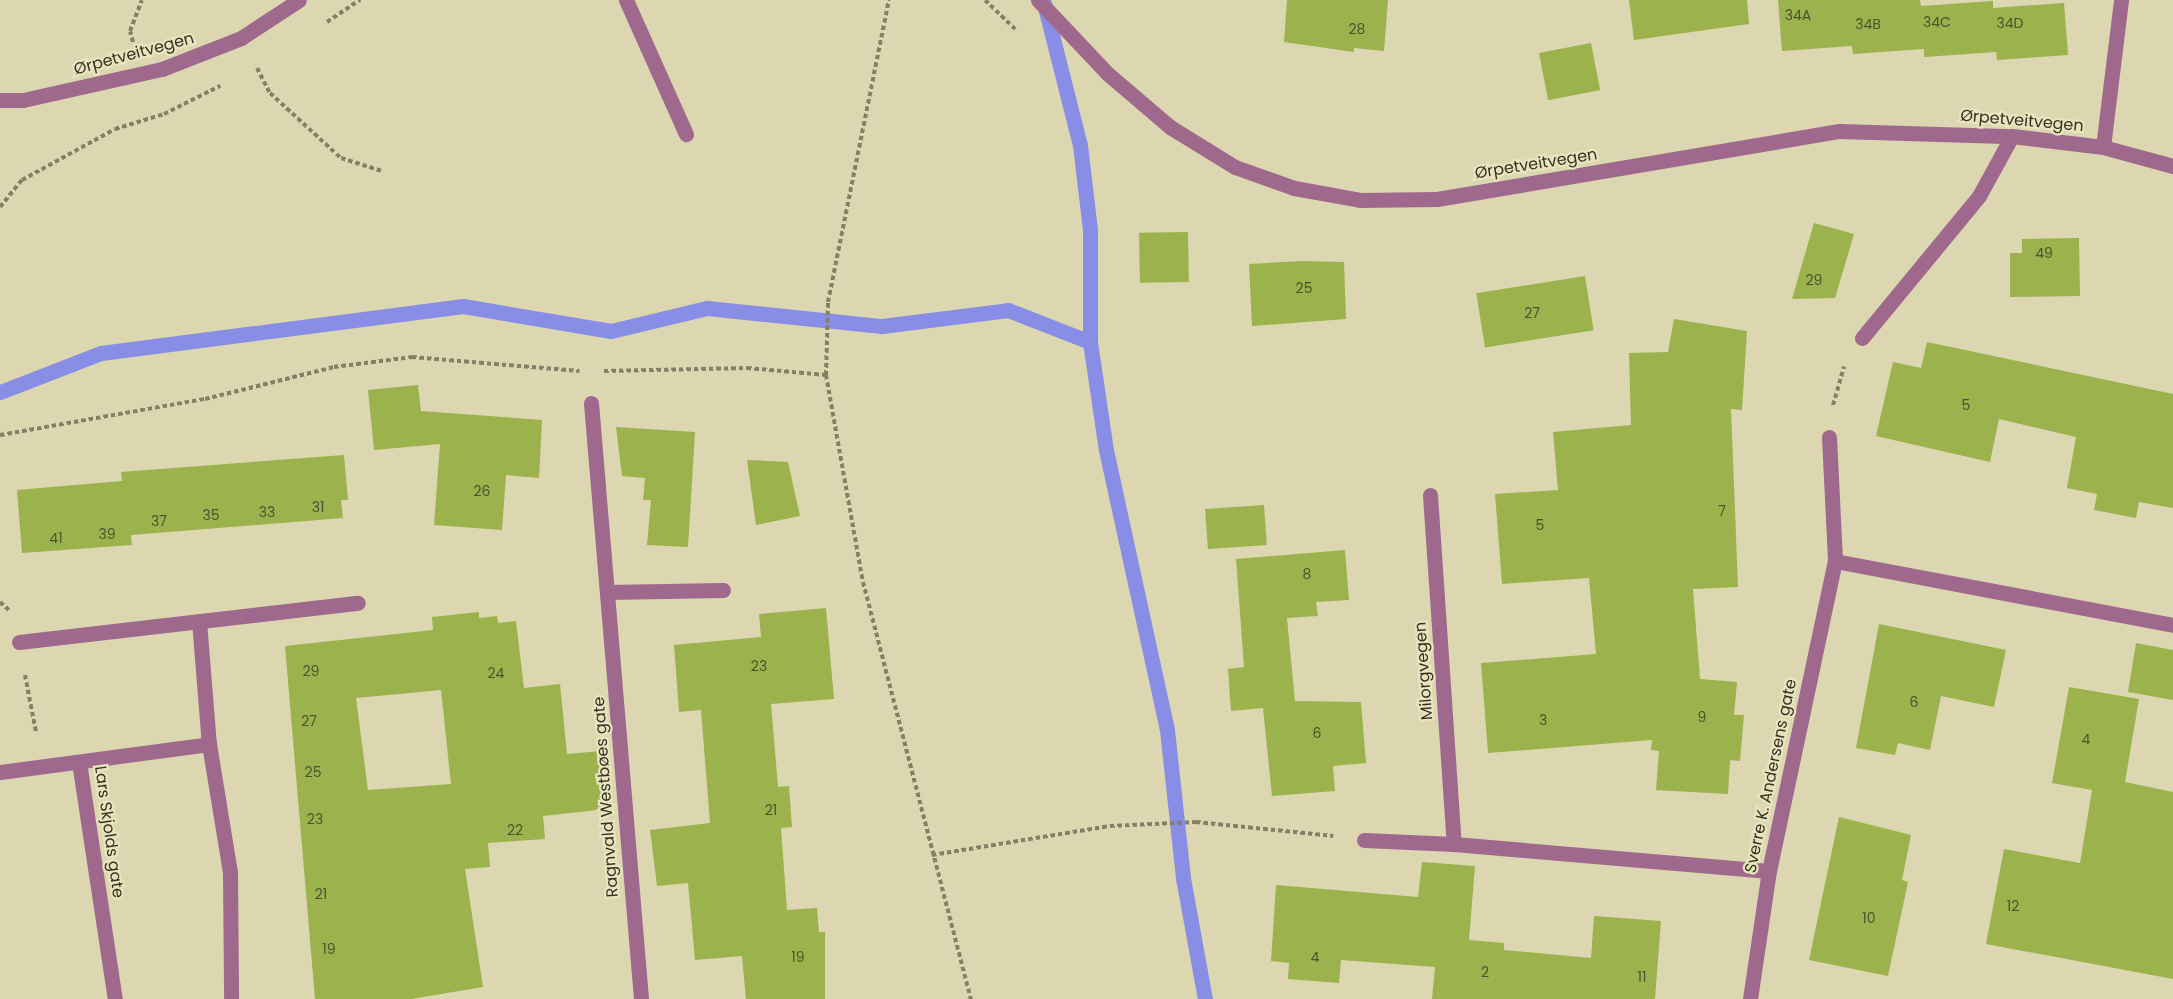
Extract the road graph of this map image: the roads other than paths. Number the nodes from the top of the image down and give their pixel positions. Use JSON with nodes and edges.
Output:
{"nodes":[{"id":1,"x":299,"y":0,"type":"edge"},
{"id":2,"x":626,"y":0,"type":"edge"},
{"id":3,"x":1038,"y":0,"type":"edge"},
{"id":4,"x":2121,"y":0,"type":"edge"},
{"id":5,"x":0,"y":100,"type":"edge"},
{"id":6,"x":686,"y":134,"type":"dead end"},
{"id":7,"x":2012,"y":136,"type":"junction"},
{"id":8,"x":2103,"y":147,"type":"junction"},
{"id":9,"x":2173,"y":166,"type":"edge"},
{"id":10,"x":1862,"y":338,"type":"road end"},
{"id":11,"x":591,"y":403,"type":"dead end"},
{"id":12,"x":1829,"y":437,"type":"road end"},
{"id":13,"x":1430,"y":495,"type":"dead end"},
{"id":14,"x":1835,"y":561,"type":"junction"},
{"id":15,"x":723,"y":590,"type":"dead end"},
{"id":16,"x":608,"y":592,"type":"junction"},
{"id":17,"x":358,"y":603,"type":"dead end"},
{"id":18,"x":199,"y":621,"type":"junction"},
{"id":19,"x":2173,"y":625,"type":"edge"},
{"id":20,"x":19,"y":642,"type":"road end"},
{"id":21,"x":209,"y":744,"type":"junction"},
{"id":22,"x":79,"y":762,"type":"junction"},
{"id":23,"x":0,"y":772,"type":"edge"},
{"id":24,"x":1364,"y":840,"type":"road end"},
{"id":25,"x":1454,"y":844,"type":"junction"},
{"id":26,"x":1769,"y":871,"type":"junction"},
{"id":27,"x":115,"y":999,"type":"edge"},
{"id":28,"x":231,"y":999,"type":"edge"},
{"id":29,"x":641,"y":999,"type":"edge"},
{"id":30,"x":1750,"y":999,"type":"edge"}],
"edges":[{"from":1,"to":5,"type":"street","name":"Ørpetveitvegen"},
{"from":2,"to":6,"type":"street"},
{"from":3,"to":7,"type":"street","name":"Ørpetveitvegen"},
{"from":4,"to":8,"type":"street","name":"Ørpetveitvegen"},
{"from":7,"to":8,"type":"street","name":"Ørpetveitvegen"},
{"from":7,"to":10,"type":"street"},
{"from":8,"to":9,"type":"street","name":"Ørpetveitvegen"},
{"from":11,"to":16,"type":"street","name":"Ragnvald Westbøes gate"},
{"from":12,"to":14,"type":"street","name":"Sverre K. Andersens gate"},
{"from":13,"to":25,"type":"street","name":"Milorgvegen"},
{"from":14,"to":19,"type":"street"},
{"from":14,"to":26,"type":"street","name":"Sverre K. Andersens gate"},
{"from":15,"to":16,"type":"street"},
{"from":16,"to":29,"type":"street","name":"Ragnvald Westbøes gate"},
{"from":17,"to":18,"type":"street"},
{"from":18,"to":20,"type":"street"},
{"from":18,"to":21,"type":"street"},
{"from":21,"to":22,"type":"street","name":"Lars Skjolds gate"},
{"from":21,"to":28,"type":"street"},
{"from":22,"to":23,"type":"street"},
{"from":22,"to":27,"type":"street","name":"Lars Skjolds gate"},
{"from":24,"to":25,"type":"street"},
{"from":25,"to":26,"type":"street"},
{"from":26,"to":30,"type":"street","name":"Sverre K. Andersens gate"}]}
